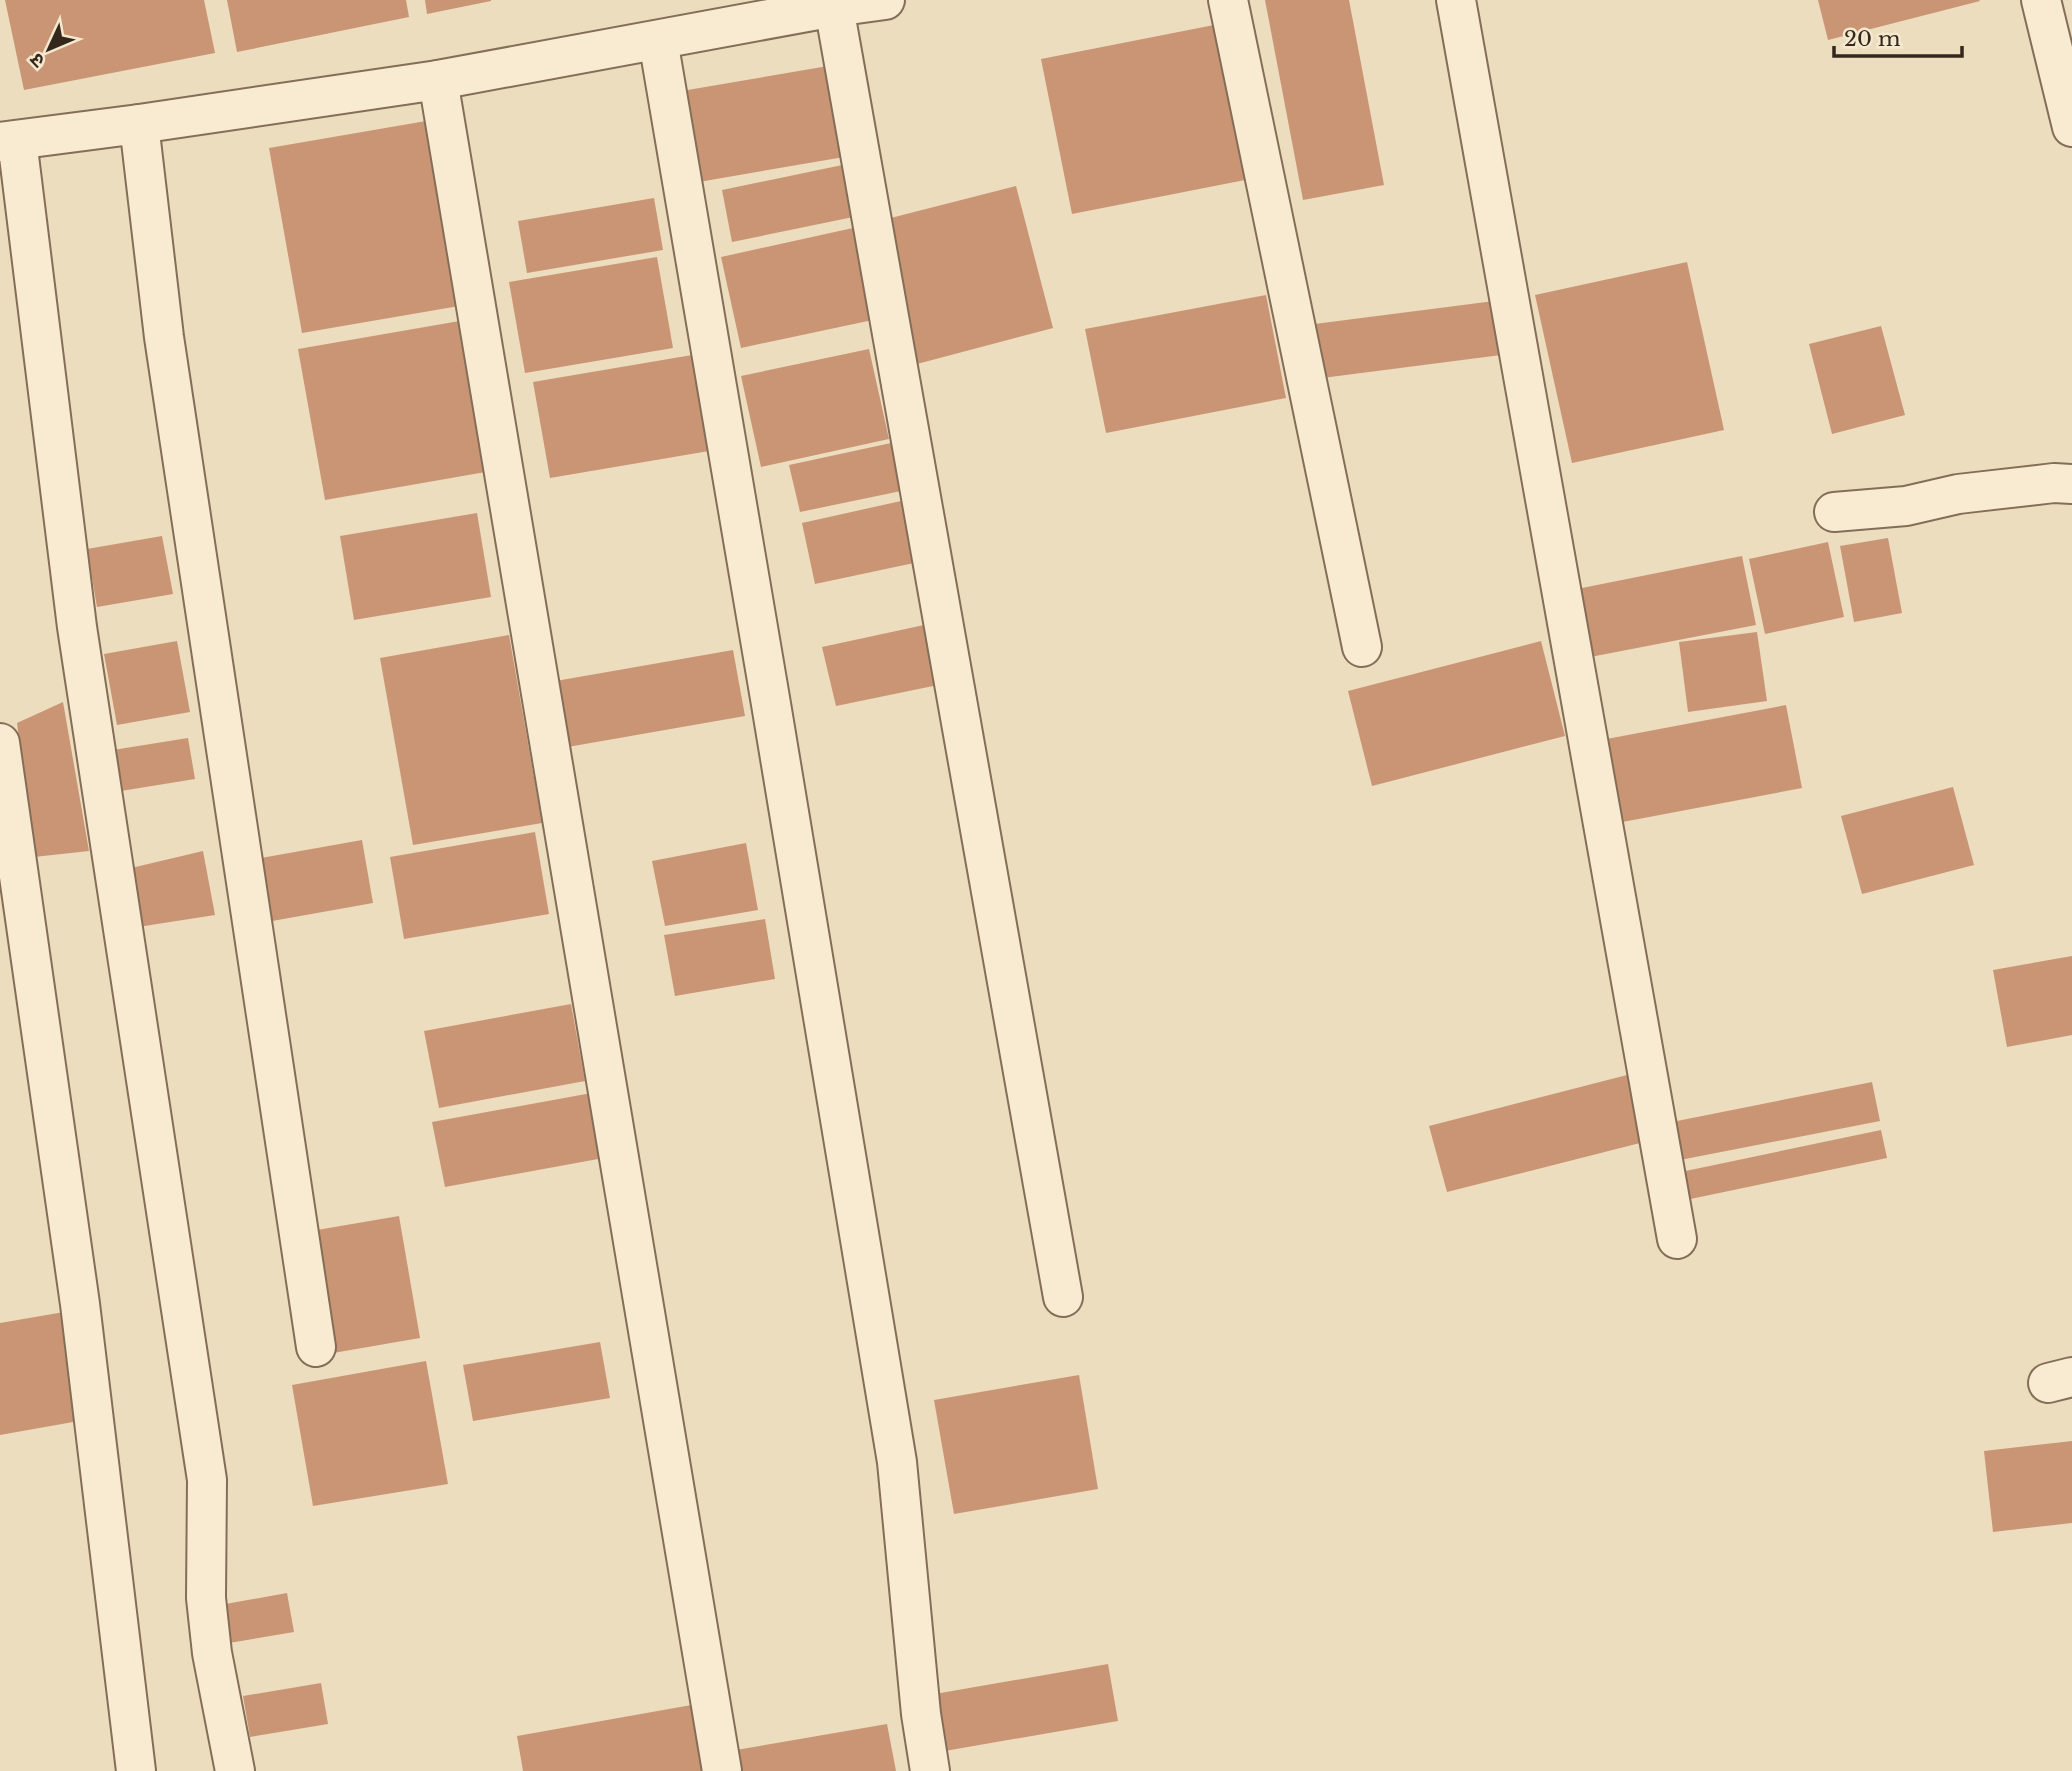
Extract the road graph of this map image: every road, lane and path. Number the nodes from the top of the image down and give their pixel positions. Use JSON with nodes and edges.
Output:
{"nodes":[{"id":1,"x":885,"y":0,"type":"edge"},
{"id":2,"x":1228,"y":0,"type":"edge"},
{"id":3,"x":1455,"y":0,"type":"edge"},
{"id":4,"x":2041,"y":0,"type":"edge"},
{"id":5,"x":834,"y":7,"type":"junction"},
{"id":6,"x":658,"y":40,"type":"junction"},
{"id":7,"x":438,"y":80,"type":"junction"},
{"id":8,"x":139,"y":124,"type":"junction"},
{"id":9,"x":2072,"y":127,"type":"edge"},
{"id":10,"x":8,"y":141,"type":"edge"},
{"id":11,"x":2072,"y":484,"type":"edge"},
{"id":12,"x":1834,"y":512,"type":"dead end"},
{"id":13,"x":1362,"y":647,"type":"dead end"},
{"id":14,"x":0,"y":743,"type":"edge"},
{"id":15,"x":1676,"y":1239,"type":"dead end"},
{"id":16,"x":1063,"y":1297,"type":"dead end"},
{"id":17,"x":316,"y":1347,"type":"dead end"},
{"id":18,"x":136,"y":1771,"type":"edge"},
{"id":19,"x":234,"y":1771,"type":"edge"},
{"id":20,"x":722,"y":1771,"type":"edge"},
{"id":21,"x":930,"y":1771,"type":"edge"}],
"edges":[{"from":1,"to":5,"type":"lane"},
{"from":2,"to":13,"type":"lane"},
{"from":3,"to":15,"type":"lane"},
{"from":4,"to":9,"type":"lane"},
{"from":5,"to":6,"type":"lane"},
{"from":5,"to":16,"type":"lane"},
{"from":6,"to":7,"type":"lane"},
{"from":6,"to":21,"type":"lane"},
{"from":7,"to":8,"type":"lane"},
{"from":7,"to":20,"type":"lane"},
{"from":8,"to":10,"type":"lane"},
{"from":8,"to":17,"type":"lane"},
{"from":10,"to":19,"type":"lane"},
{"from":11,"to":12,"type":"lane"},
{"from":14,"to":18,"type":"lane"}]}
